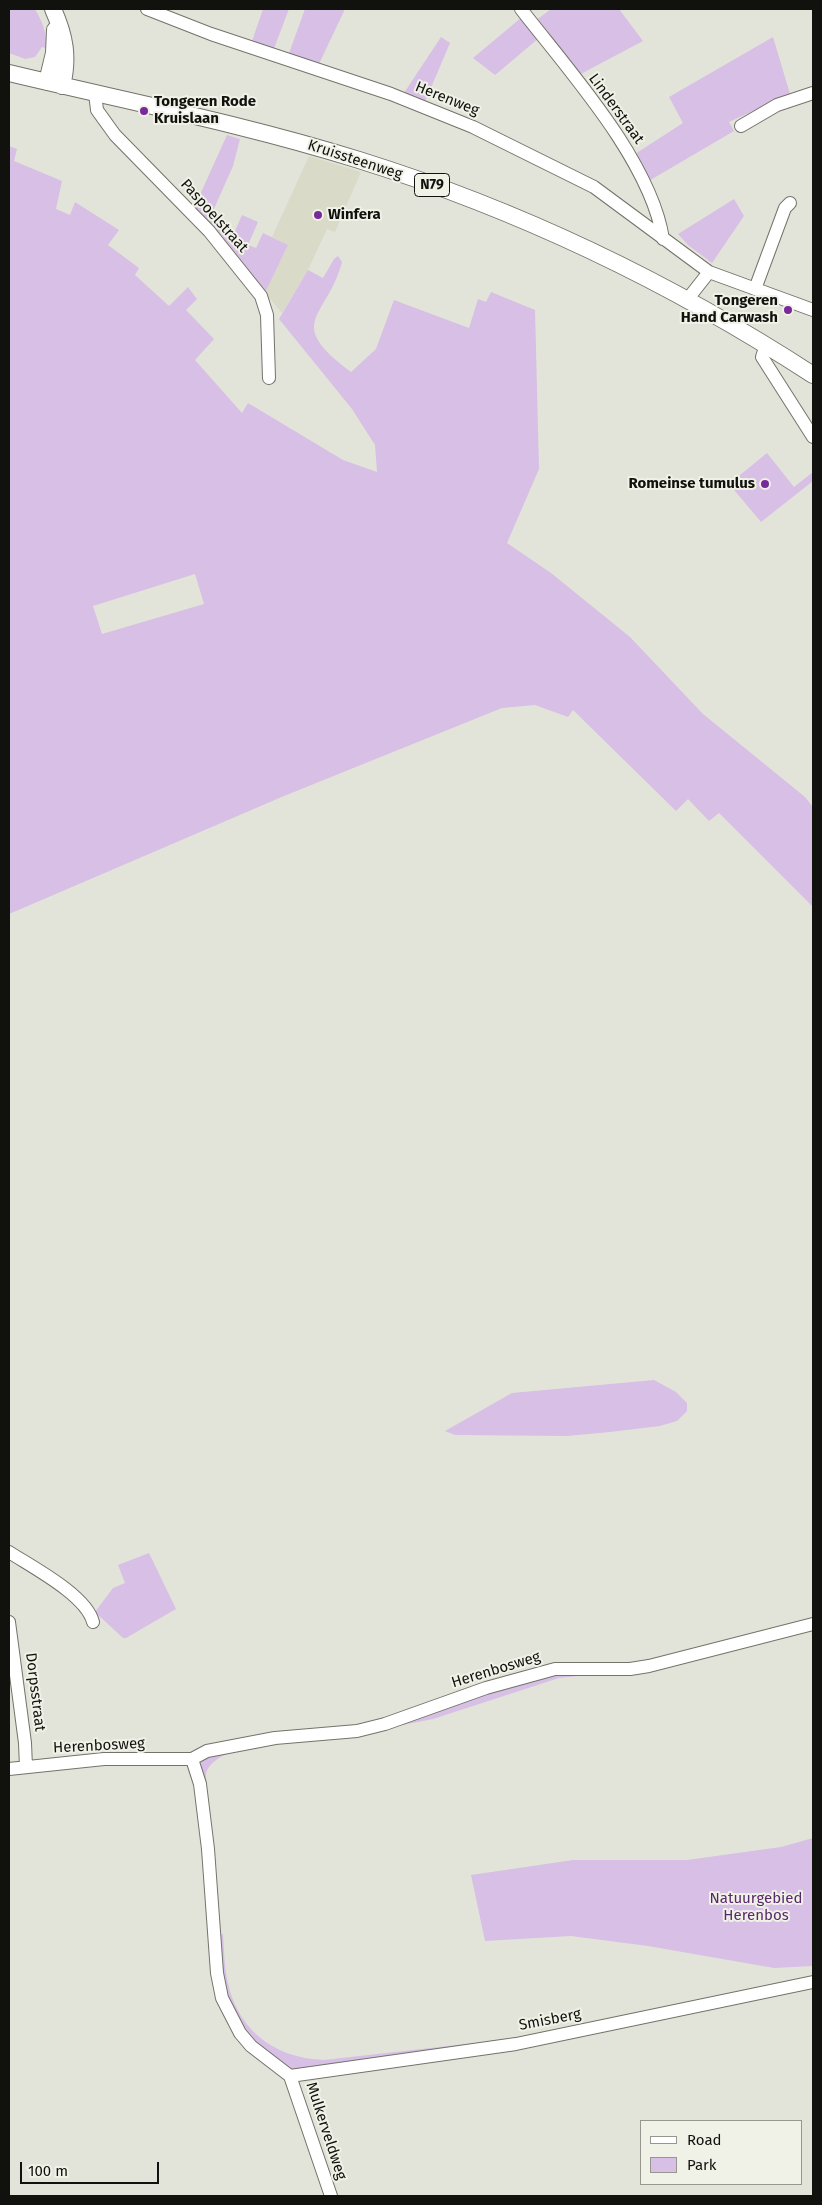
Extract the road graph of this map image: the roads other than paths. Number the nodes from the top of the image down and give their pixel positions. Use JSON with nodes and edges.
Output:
{"nodes":[{"id":1,"x":44,"y":9,"type":"edge"},
{"id":2,"x":52,"y":9,"type":"edge"},
{"id":3,"x":147,"y":9,"type":"edge"},
{"id":4,"x":521,"y":9,"type":"edge"},
{"id":5,"x":9,"y":73,"type":"edge"},
{"id":6,"x":54,"y":84,"type":"junction"},
{"id":7,"x":95,"y":93,"type":"junction"},
{"id":8,"x":813,"y":93,"type":"edge"},
{"id":9,"x":741,"y":126,"type":"dead end"},
{"id":10,"x":790,"y":203,"type":"dead end"},
{"id":11,"x":664,"y":239,"type":"junction"},
{"id":12,"x":709,"y":272,"type":"junction"},
{"id":13,"x":755,"y":289,"type":"junction"},
{"id":14,"x":687,"y":300,"type":"junction"},
{"id":15,"x":813,"y":310,"type":"edge"},
{"id":16,"x":766,"y":345,"type":"junction"},
{"id":17,"x":813,"y":375,"type":"edge"},
{"id":18,"x":269,"y":378,"type":"dead end"},
{"id":19,"x":813,"y":437,"type":"edge"},
{"id":20,"x":9,"y":1552,"type":"edge"},
{"id":21,"x":93,"y":1622,"type":"dead end"},
{"id":22,"x":813,"y":1624,"type":"edge"},
{"id":23,"x":10,"y":1629,"type":"edge"},
{"id":24,"x":192,"y":1759,"type":"junction"},
{"id":25,"x":26,"y":1767,"type":"junction"},
{"id":26,"x":9,"y":1769,"type":"edge"},
{"id":27,"x":813,"y":1982,"type":"edge"},
{"id":28,"x":290,"y":2076,"type":"junction"},
{"id":29,"x":331,"y":2196,"type":"edge"}],
"edges":[{"from":1,"to":6,"type":"main road"},
{"from":2,"to":6,"type":"main road"},
{"from":3,"to":11,"type":"street","name":"Herenweg"},
{"from":4,"to":11,"type":"street","name":"Linderstraat"},
{"from":5,"to":6,"type":"main road","name":"Kruissteenweg","number":"N79"},
{"from":6,"to":7,"type":"main road","name":"Kruissteenweg","number":"N79"},
{"from":7,"to":14,"type":"main road","name":"Kruissteenweg","number":"N79"},
{"from":7,"to":18,"type":"street","name":"Paspoelstraat"},
{"from":8,"to":9,"type":"street"},
{"from":10,"to":13,"type":"street"},
{"from":11,"to":12,"type":"street","name":"Herenweg"},
{"from":12,"to":13,"type":"street","name":"Herenweg"},
{"from":12,"to":14,"type":"street"},
{"from":13,"to":15,"type":"street","name":"Herenweg"},
{"from":14,"to":16,"type":"main road","name":"Kruissteenweg","number":"N79"},
{"from":16,"to":17,"type":"main road","name":"Kruissteenweg","number":"N79"},
{"from":16,"to":19,"type":"street"},
{"from":20,"to":21,"type":"street"},
{"from":22,"to":24,"type":"street","name":"Herenbosweg"},
{"from":23,"to":25,"type":"street","name":"Dorpsstraat"},
{"from":24,"to":25,"type":"street","name":"Herenbosweg"},
{"from":24,"to":28,"type":"street"},
{"from":25,"to":26,"type":"street","name":"Herenbosweg"},
{"from":27,"to":28,"type":"street","name":"Smisberg"},
{"from":28,"to":29,"type":"street","name":"Mulkerveldweg"}]}
